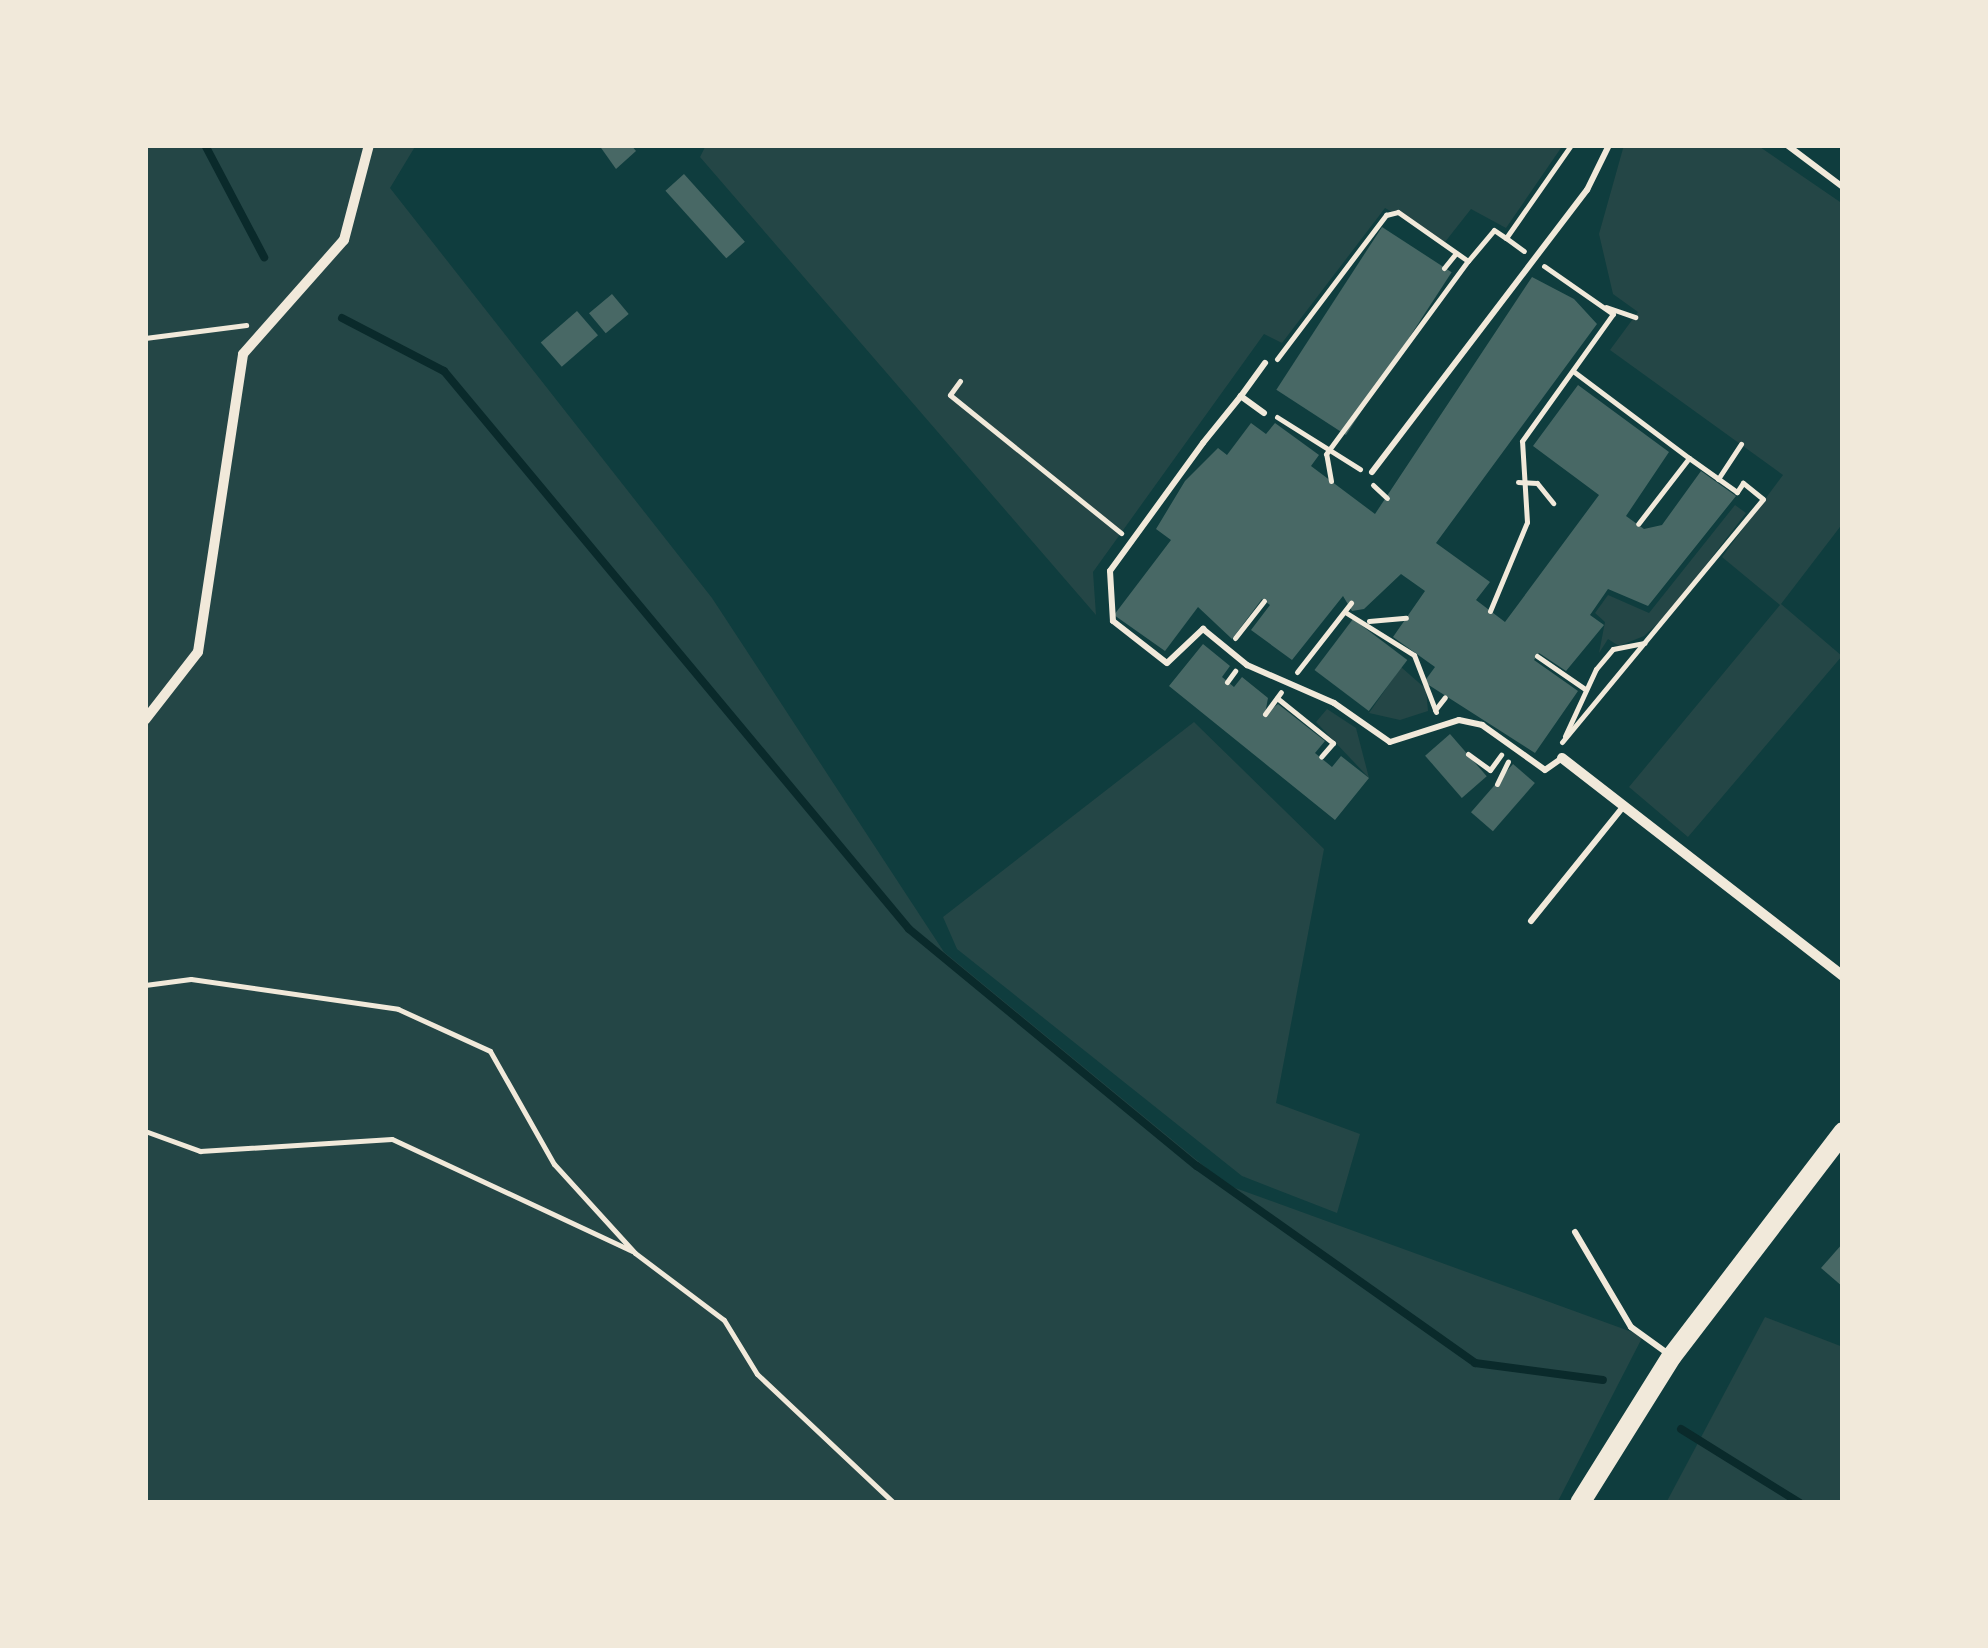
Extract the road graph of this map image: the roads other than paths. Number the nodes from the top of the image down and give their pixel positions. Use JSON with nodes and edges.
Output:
{"nodes":[{"id":1,"x":368,"y":145,"type":"edge"},
{"id":2,"x":1609,"y":145,"type":"edge"},
{"id":3,"x":1787,"y":145,"type":"edge"},
{"id":4,"x":1843,"y":188,"type":"edge"},
{"id":5,"x":1264,"y":363,"type":"road end"},
{"id":6,"x":1242,"y":396,"type":"junction"},
{"id":7,"x":1264,"y":413,"type":"road end"},
{"id":8,"x":1372,"y":472,"type":"road end"},
{"id":9,"x":145,"y":720,"type":"edge"},
{"id":10,"x":1562,"y":758,"type":"joint"},
{"id":11,"x":1624,"y":806,"type":"junction"},
{"id":12,"x":1531,"y":921,"type":"dead end"},
{"id":13,"x":1843,"y":976,"type":"edge"},
{"id":14,"x":1843,"y":1132,"type":"edge"},
{"id":15,"x":1575,"y":1232,"type":"dead end"},
{"id":16,"x":1672,"y":1356,"type":"junction"},
{"id":17,"x":1580,"y":1503,"type":"edge"}],
"edges":[{"from":1,"to":9,"type":"street"},
{"from":2,"to":8,"type":"lane"},
{"from":3,"to":4,"type":"lane"},
{"from":5,"to":6,"type":"lane"},
{"from":6,"to":7,"type":"lane"},
{"from":6,"to":10,"type":"lane"},
{"from":10,"to":11,"type":"street"},
{"from":11,"to":12,"type":"lane"},
{"from":11,"to":13,"type":"street"},
{"from":14,"to":16,"type":"highway"},
{"from":15,"to":16,"type":"lane"},
{"from":16,"to":17,"type":"highway"}]}
